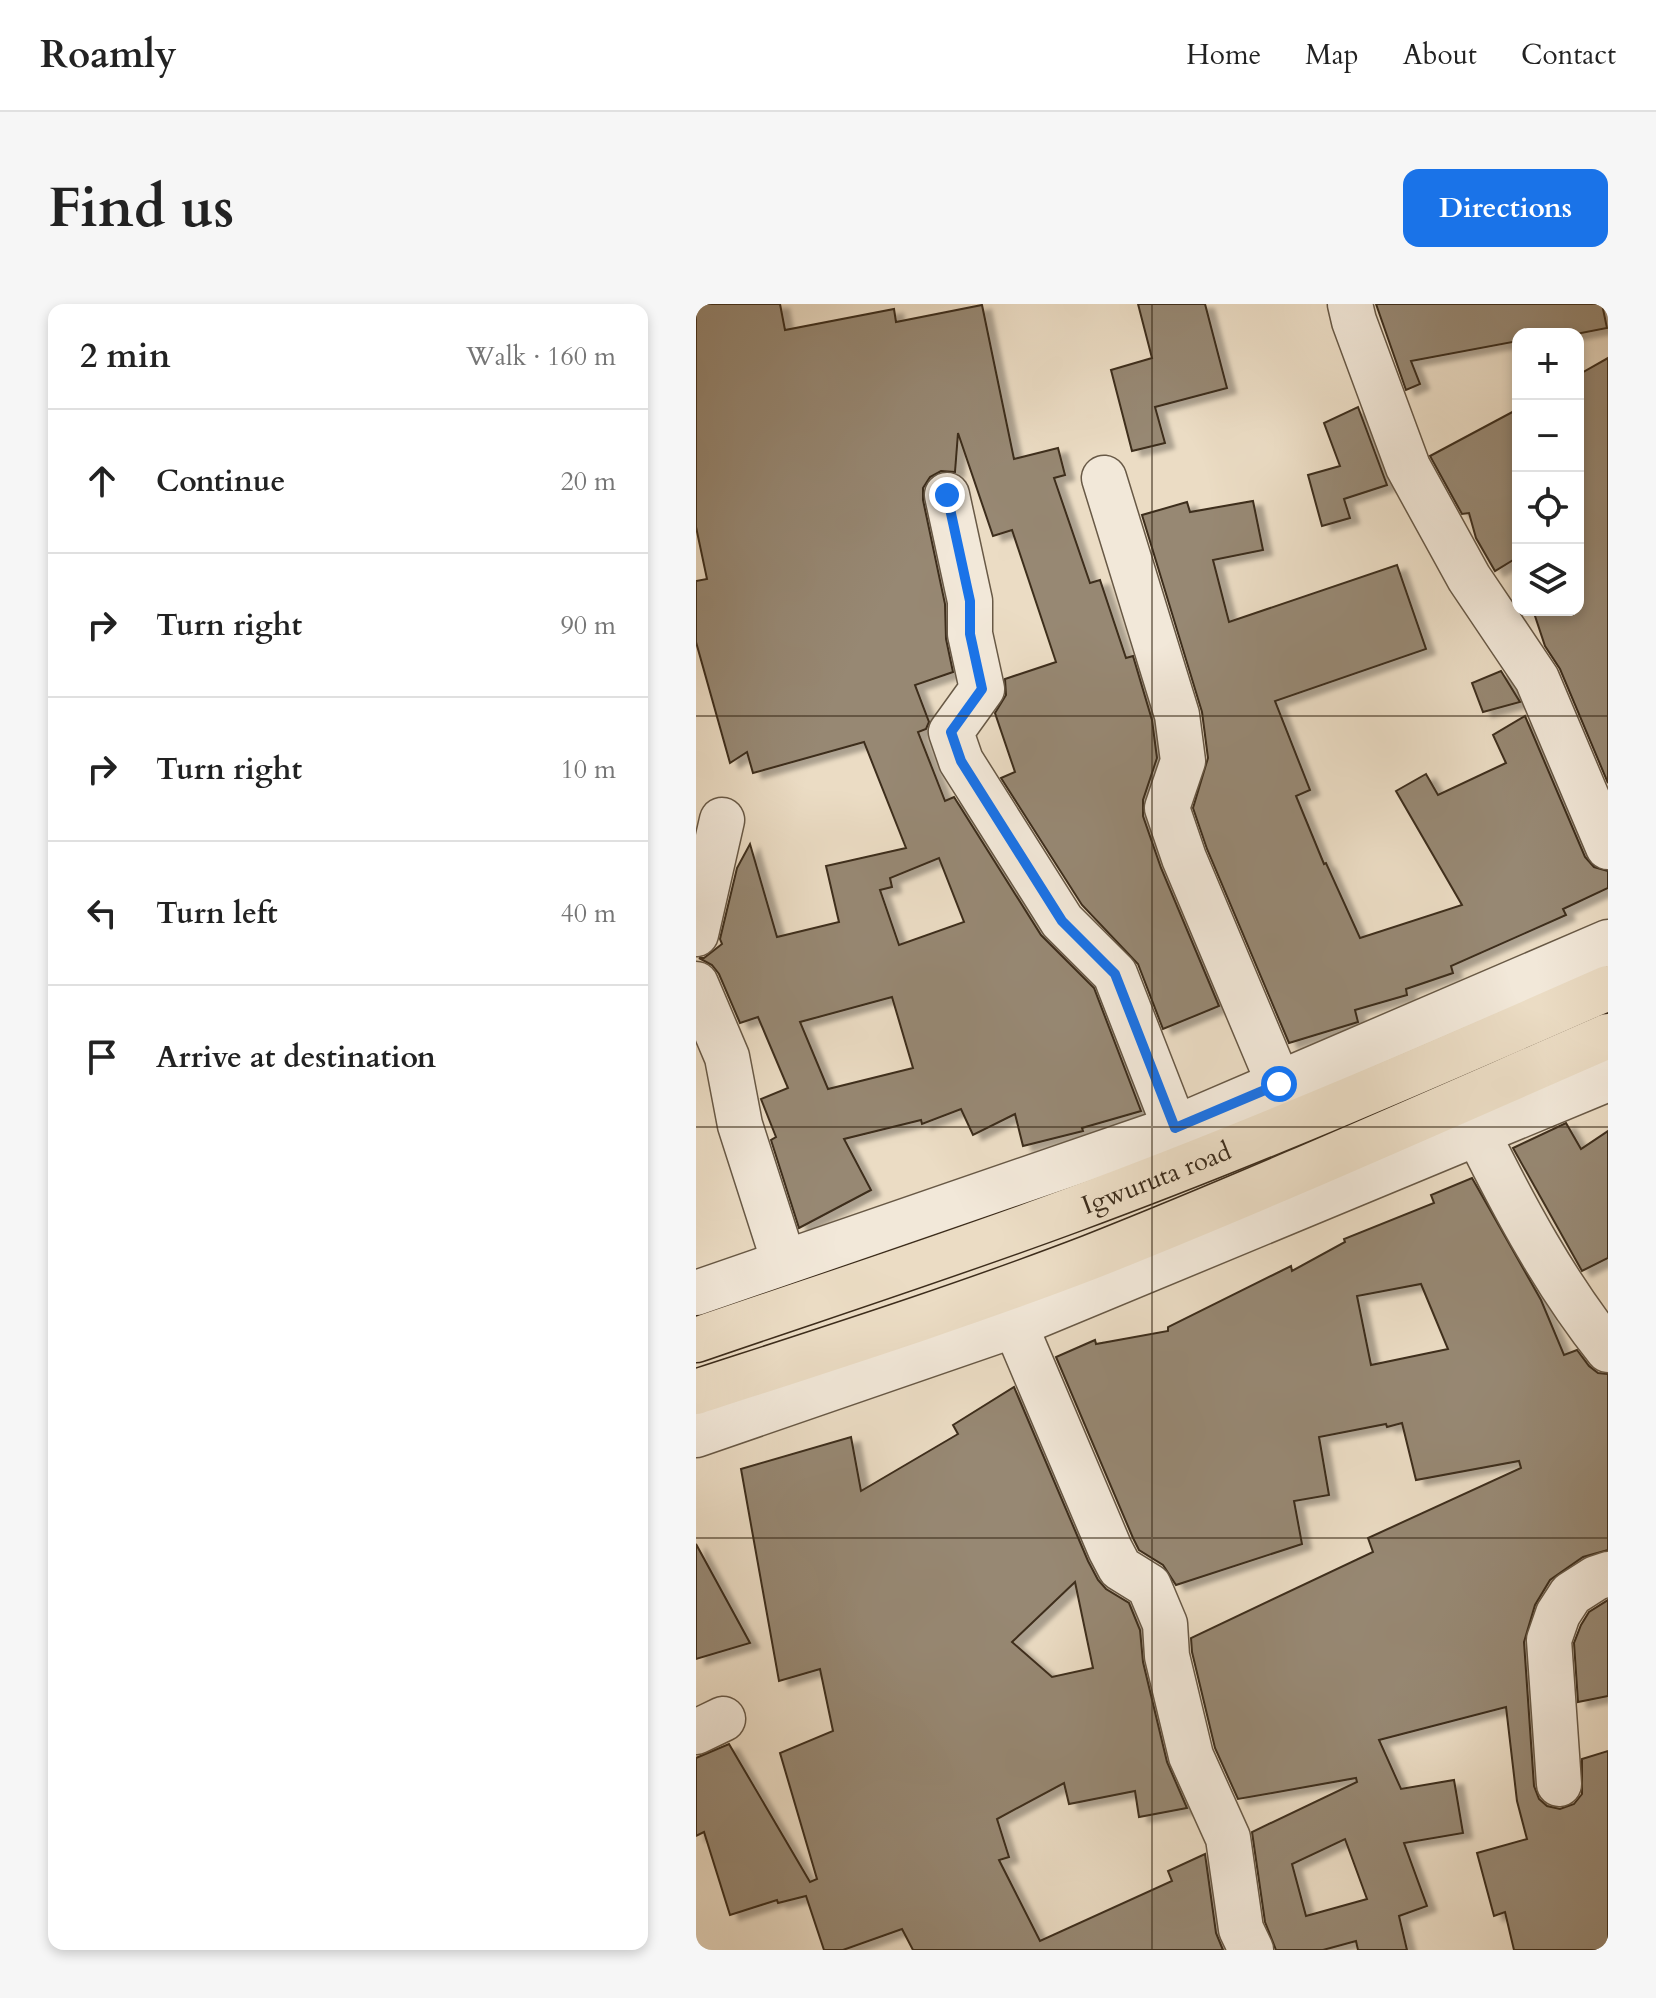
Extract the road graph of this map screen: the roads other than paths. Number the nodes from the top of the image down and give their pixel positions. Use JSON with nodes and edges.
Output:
{"nodes":[{"id":1,"x":1350,"y":304,"type":"edge"},
{"id":2,"x":1104,"y":478,"type":"dead end"},
{"id":3,"x":947,"y":495,"type":"dead end"},
{"id":4,"x":722,"y":820,"type":"dead end"},
{"id":5,"x":1608,"y":847,"type":"edge"},
{"id":6,"x":696,"y":934,"type":"edge"},
{"id":7,"x":1608,"y":942,"type":"edge"},
{"id":8,"x":696,"y":984,"type":"edge"},
{"id":9,"x":1608,"y":988,"type":"edge"},
{"id":10,"x":1608,"y":1036,"type":"edge"},
{"id":11,"x":1608,"y":1079,"type":"edge"},
{"id":12,"x":1279,"y":1084,"type":"junction"},
{"id":13,"x":1175,"y":1128,"type":"junction"},
{"id":14,"x":1478,"y":1134,"type":"junction"},
{"id":15,"x":784,"y":1262,"type":"junction"},
{"id":16,"x":696,"y":1293,"type":"edge"},
{"id":17,"x":1015,"y":1325,"type":"junction"},
{"id":18,"x":696,"y":1340,"type":"edge"},
{"id":19,"x":1608,"y":1350,"type":"edge"},
{"id":20,"x":696,"y":1392,"type":"edge"},
{"id":21,"x":696,"y":1435,"type":"edge"},
{"id":22,"x":1608,"y":1574,"type":"edge"},
{"id":23,"x":1559,"y":1784,"type":"dead end"},
{"id":24,"x":1251,"y":1950,"type":"edge"}],
"edges":[{"from":1,"to":5,"type":"street"},
{"from":2,"to":12,"type":"street"},
{"from":3,"to":13,"type":"street"},
{"from":4,"to":6,"type":"street"},
{"from":7,"to":12,"type":"street"},
{"from":8,"to":15,"type":"street"},
{"from":9,"to":18,"type":"main road","name":"Igwuruta road"},
{"from":10,"to":20,"type":"main road","name":"Igwuruta road"},
{"from":11,"to":14,"type":"street"},
{"from":12,"to":13,"type":"street"},
{"from":13,"to":15,"type":"street"},
{"from":14,"to":17,"type":"street"},
{"from":14,"to":19,"type":"street"},
{"from":15,"to":16,"type":"street"},
{"from":17,"to":21,"type":"street"},
{"from":17,"to":24,"type":"street"},
{"from":22,"to":23,"type":"street"}]}
